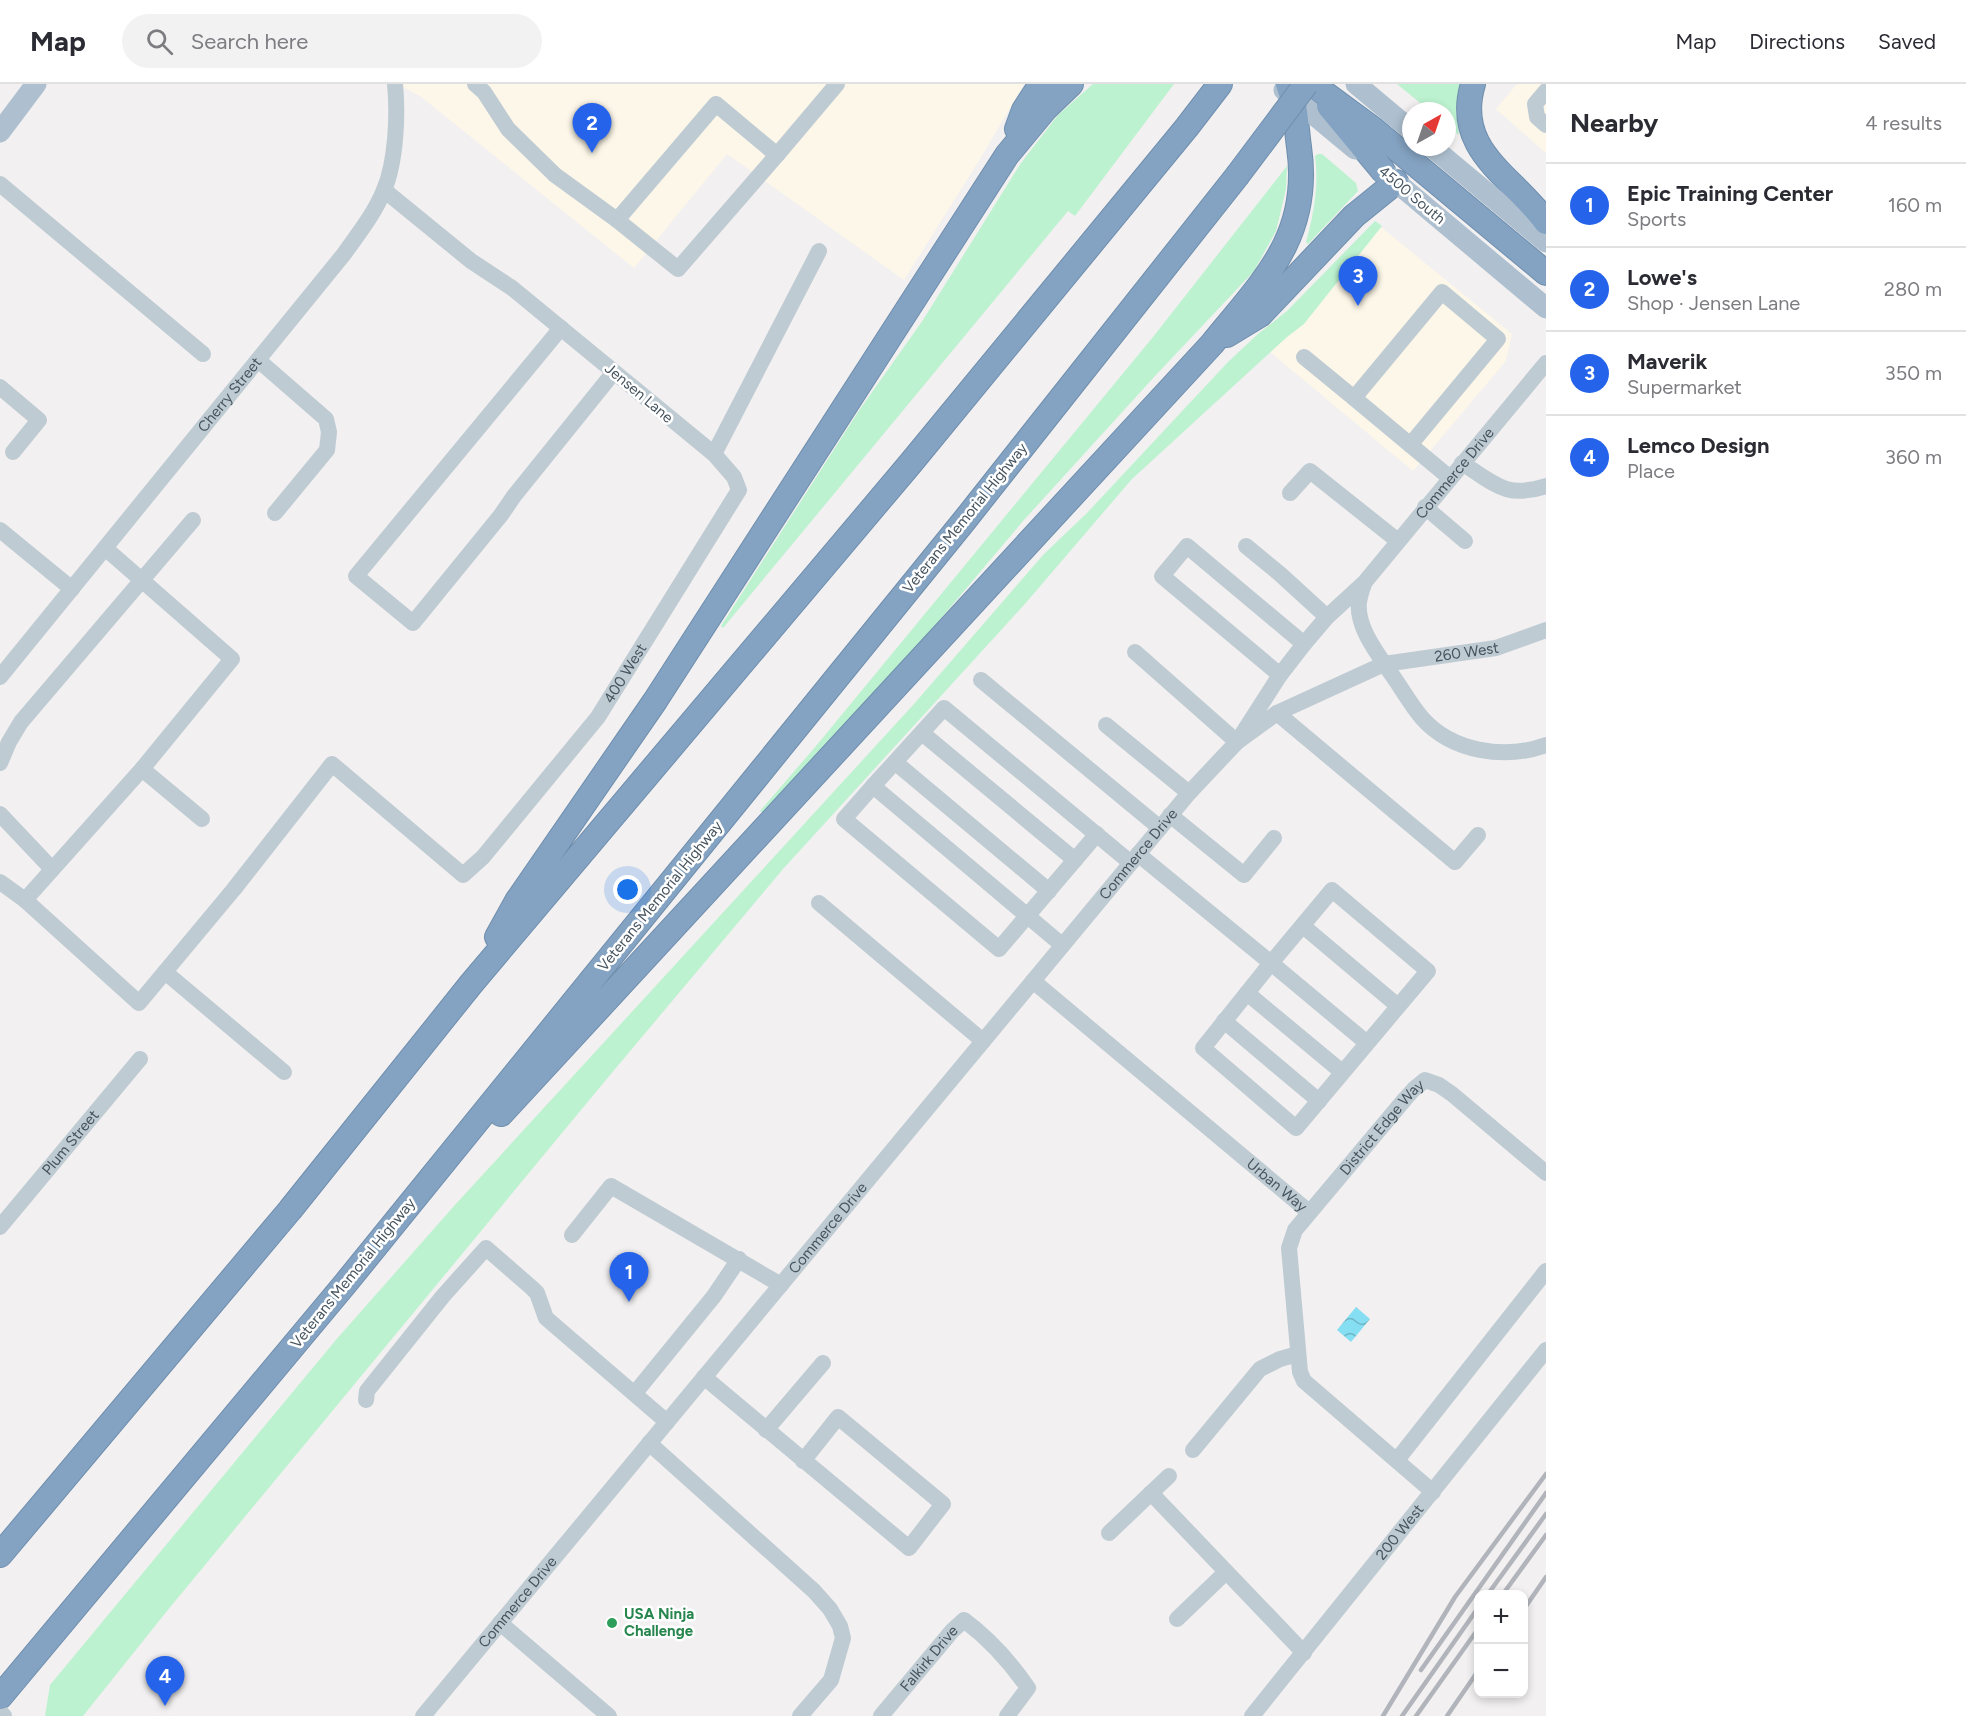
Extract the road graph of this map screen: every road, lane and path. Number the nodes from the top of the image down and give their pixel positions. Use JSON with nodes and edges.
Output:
{"nodes":[{"id":1,"x":36,"y":84,"type":"edge"},
{"id":2,"x":395,"y":84,"type":"edge"},
{"id":3,"x":475,"y":84,"type":"edge"},
{"id":4,"x":837,"y":84,"type":"edge"},
{"id":5,"x":1041,"y":84,"type":"edge"},
{"id":6,"x":1071,"y":84,"type":"edge"},
{"id":7,"x":1220,"y":84,"type":"edge"},
{"id":8,"x":1356,"y":84,"type":"edge"},
{"id":9,"x":1473,"y":84,"type":"edge"},
{"id":10,"x":1300,"y":86,"type":"edge"},
{"id":11,"x":1546,"y":91,"type":"edge"},
{"id":12,"x":1402,"y":122,"type":"edge"},
{"id":13,"x":1546,"y":125,"type":"edge"},
{"id":14,"x":0,"y":132,"type":"edge"},
{"id":15,"x":777,"y":155,"type":"junction"},
{"id":16,"x":1007,"y":155,"type":"junction"},
{"id":17,"x":1443,"y":156,"type":"edge"},
{"id":18,"x":1389,"y":177,"type":"junction"},
{"id":19,"x":0,"y":184,"type":"edge"},
{"id":20,"x":384,"y":190,"type":"junction"},
{"id":21,"x":618,"y":220,"type":"junction"},
{"id":22,"x":1546,"y":222,"type":"edge"},
{"id":23,"x":1546,"y":242,"type":"edge"},
{"id":24,"x":819,"y":251,"type":"dead end"},
{"id":25,"x":1546,"y":273,"type":"edge"},
{"id":26,"x":1546,"y":308,"type":"edge"},
{"id":27,"x":561,"y":328,"type":"junction"},
{"id":28,"x":1212,"y":344,"type":"junction"},
{"id":29,"x":203,"y":354,"type":"dead end"},
{"id":30,"x":1304,"y":357,"type":"dead end"},
{"id":31,"x":258,"y":360,"type":"junction"},
{"id":32,"x":1546,"y":363,"type":"edge"},
{"id":33,"x":614,"y":372,"type":"junction"},
{"id":34,"x":0,"y":387,"type":"edge"},
{"id":35,"x":1354,"y":398,"type":"junction"},
{"id":36,"x":1410,"y":445,"type":"junction"},
{"id":37,"x":13,"y":452,"type":"dead end"},
{"id":38,"x":714,"y":454,"type":"junction"},
{"id":39,"x":1462,"y":463,"type":"junction"},
{"id":40,"x":1450,"y":478,"type":"junction"},
{"id":41,"x":1546,"y":486,"type":"edge"},
{"id":42,"x":1290,"y":494,"type":"dead end"},
{"id":43,"x":1425,"y":507,"type":"junction"},
{"id":44,"x":274,"y":513,"type":"dead end"},
{"id":45,"x":193,"y":520,"type":"dead end"},
{"id":46,"x":0,"y":530,"type":"edge"},
{"id":47,"x":1398,"y":541,"type":"junction"},
{"id":48,"x":1465,"y":541,"type":"dead end"},
{"id":49,"x":1246,"y":546,"type":"dead end"},
{"id":50,"x":105,"y":548,"type":"junction"},
{"id":51,"x":142,"y":581,"type":"junction"},
{"id":52,"x":1364,"y":583,"type":"junction"},
{"id":53,"x":72,"y":590,"type":"junction"},
{"id":54,"x":1327,"y":617,"type":"junction"},
{"id":55,"x":1546,"y":630,"type":"edge"},
{"id":56,"x":1304,"y":644,"type":"junction"},
{"id":57,"x":1135,"y":652,"type":"dead end"},
{"id":58,"x":1384,"y":664,"type":"junction"},
{"id":59,"x":1280,"y":675,"type":"junction"},
{"id":60,"x":0,"y":677,"type":"edge"},
{"id":61,"x":981,"y":681,"type":"dead end"},
{"id":62,"x":1277,"y":713,"type":"junction"},
{"id":63,"x":1106,"y":724,"type":"dead end"},
{"id":64,"x":922,"y":733,"type":"junction"},
{"id":65,"x":1237,"y":742,"type":"junction"},
{"id":66,"x":1546,"y":745,"type":"edge"},
{"id":67,"x":0,"y":763,"type":"edge"},
{"id":68,"x":896,"y":763,"type":"junction"},
{"id":69,"x":142,"y":769,"type":"junction"},
{"id":70,"x":873,"y":786,"type":"junction"},
{"id":71,"x":1189,"y":793,"type":"junction"},
{"id":72,"x":0,"y":814,"type":"edge"},
{"id":73,"x":202,"y":819,"type":"dead end"},
{"id":74,"x":1165,"y":822,"type":"junction"},
{"id":75,"x":1097,"y":834,"type":"junction"},
{"id":76,"x":1478,"y":835,"type":"dead end"},
{"id":77,"x":1274,"y":838,"type":"dead end"},
{"id":78,"x":1135,"y":858,"type":"junction"},
{"id":79,"x":1075,"y":860,"type":"junction"},
{"id":80,"x":52,"y":869,"type":"junction"},
{"id":81,"x":0,"y":882,"type":"edge"},
{"id":82,"x":1049,"y":891,"type":"junction"},
{"id":83,"x":25,"y":900,"type":"junction"},
{"id":84,"x":819,"y":903,"type":"dead end"},
{"id":85,"x":1028,"y":916,"type":"junction"},
{"id":86,"x":1303,"y":926,"type":"junction"},
{"id":87,"x":1062,"y":945,"type":"junction"},
{"id":88,"x":1272,"y":963,"type":"junction"},
{"id":89,"x":165,"y":972,"type":"junction"},
{"id":90,"x":1033,"y":981,"type":"junction"},
{"id":91,"x":471,"y":984,"type":"junction"},
{"id":92,"x":1247,"y":993,"type":"junction"},
{"id":93,"x":1398,"y":1006,"type":"junction"},
{"id":94,"x":1224,"y":1021,"type":"junction"},
{"id":95,"x":983,"y":1041,"type":"junction"},
{"id":96,"x":1367,"y":1043,"type":"junction"},
{"id":97,"x":140,"y":1059,"type":"dead end"},
{"id":98,"x":284,"y":1072,"type":"dead end"},
{"id":99,"x":1342,"y":1072,"type":"junction"},
{"id":100,"x":1319,"y":1101,"type":"junction"},
{"id":101,"x":1546,"y":1173,"type":"edge"},
{"id":102,"x":1309,"y":1212,"type":"junction"},
{"id":103,"x":0,"y":1227,"type":"edge"},
{"id":104,"x":572,"y":1234,"type":"dead end"},
{"id":105,"x":739,"y":1259,"type":"junction"},
{"id":106,"x":1546,"y":1271,"type":"edge"},
{"id":107,"x":345,"y":1284,"type":"junction"},
{"id":108,"x":781,"y":1285,"type":"junction"},
{"id":109,"x":1546,"y":1350,"type":"edge"},
{"id":110,"x":1298,"y":1354,"type":"junction"},
{"id":111,"x":823,"y":1364,"type":"dead end"},
{"id":112,"x":704,"y":1377,"type":"junction"},
{"id":113,"x":635,"y":1393,"type":"junction"},
{"id":114,"x":366,"y":1400,"type":"dead end"},
{"id":115,"x":668,"y":1422,"type":"junction"},
{"id":116,"x":766,"y":1430,"type":"junction"},
{"id":117,"x":649,"y":1443,"type":"junction"},
{"id":118,"x":1193,"y":1450,"type":"dead end"},
{"id":119,"x":1397,"y":1460,"type":"junction"},
{"id":120,"x":803,"y":1461,"type":"junction"},
{"id":121,"x":1169,"y":1476,"type":"dead end"},
{"id":122,"x":1433,"y":1492,"type":"junction"},
{"id":123,"x":1151,"y":1493,"type":"junction"},
{"id":124,"x":1109,"y":1533,"type":"dead end"},
{"id":125,"x":0,"y":1555,"type":"edge"},
{"id":126,"x":1226,"y":1572,"type":"junction"},
{"id":127,"x":1177,"y":1618,"type":"dead end"},
{"id":128,"x":500,"y":1623,"type":"junction"},
{"id":129,"x":1304,"y":1653,"type":"junction"},
{"id":130,"x":0,"y":1697,"type":"edge"},
{"id":131,"x":0,"y":1712,"type":"edge"},
{"id":132,"x":4,"y":1716,"type":"edge"},
{"id":133,"x":423,"y":1716,"type":"edge"},
{"id":134,"x":609,"y":1716,"type":"edge"},
{"id":135,"x":800,"y":1716,"type":"edge"},
{"id":136,"x":881,"y":1716,"type":"edge"},
{"id":137,"x":1007,"y":1716,"type":"edge"},
{"id":138,"x":1252,"y":1716,"type":"edge"}],
"edges":[{"from":1,"to":14,"type":"main road"},
{"from":2,"to":20,"type":"street","name":"Cherry Street"},
{"from":3,"to":21,"type":"street"},
{"from":4,"to":15,"type":"street"},
{"from":5,"to":16,"type":"highway"},
{"from":6,"to":16,"type":"highway"},
{"from":7,"to":91,"type":"highway"},
{"from":8,"to":12,"type":"main road"},
{"from":9,"to":22,"type":"highway"},
{"from":10,"to":18,"type":"highway"},
{"from":10,"to":25,"type":"highway"},
{"from":10,"to":28,"type":"highway"},
{"from":10,"to":107,"type":"highway","name":"Veterans Memorial Highway","bridge":true},
{"from":11,"to":13,"type":"street"},
{"from":15,"to":21,"type":"street"},
{"from":15,"to":21,"type":"street"},
{"from":16,"to":91,"type":"highway"},
{"from":17,"to":23,"type":"main road"},
{"from":18,"to":26,"type":"main road","name":"4500 South"},
{"from":18,"to":28,"type":"highway"},
{"from":19,"to":29,"type":"street"},
{"from":20,"to":27,"type":"street","name":"Jensen Lane"},
{"from":20,"to":31,"type":"street","name":"Cherry Street"},
{"from":24,"to":38,"type":"street"},
{"from":27,"to":33,"type":"street","name":"Jensen Lane"},
{"from":27,"to":33,"type":"street"},
{"from":28,"to":107,"type":"highway"},
{"from":30,"to":35,"type":"street"},
{"from":31,"to":44,"type":"street"},
{"from":31,"to":50,"type":"street","name":"Cherry Street"},
{"from":32,"to":39,"type":"street","name":"Commerce Drive"},
{"from":33,"to":38,"type":"street","name":"Jensen Lane"},
{"from":34,"to":37,"type":"street"},
{"from":35,"to":36,"type":"street"},
{"from":35,"to":36,"type":"street"},
{"from":36,"to":40,"type":"street"},
{"from":38,"to":89,"type":"street","name":"400 West"},
{"from":39,"to":40,"type":"street","name":"Commerce Drive"},
{"from":39,"to":41,"type":"street"},
{"from":40,"to":43,"type":"street","name":"Commerce Drive"},
{"from":42,"to":47,"type":"street"},
{"from":43,"to":47,"type":"street","name":"Commerce Drive"},
{"from":43,"to":48,"type":"street"},
{"from":45,"to":51,"type":"street"},
{"from":46,"to":53,"type":"street"},
{"from":47,"to":52,"type":"street","name":"Commerce Drive"},
{"from":49,"to":54,"type":"street"},
{"from":50,"to":51,"type":"street"},
{"from":50,"to":53,"type":"street","name":"Cherry Street"},
{"from":51,"to":67,"type":"street"},
{"from":51,"to":69,"type":"street"},
{"from":52,"to":54,"type":"street","name":"Commerce Drive"},
{"from":52,"to":58,"type":"street"},
{"from":53,"to":60,"type":"street","name":"Cherry Street"},
{"from":54,"to":56,"type":"street","name":"Commerce Drive"},
{"from":55,"to":58,"type":"street","name":"260 West"},
{"from":56,"to":59,"type":"street","name":"Commerce Drive"},
{"from":56,"to":59,"type":"street"},
{"from":57,"to":65,"type":"street"},
{"from":58,"to":62,"type":"street","name":"Commerce Drive"},
{"from":58,"to":66,"type":"street"},
{"from":59,"to":65,"type":"street","name":"Commerce Drive"},
{"from":61,"to":74,"type":"street"},
{"from":62,"to":65,"type":"street","name":"Commerce Drive"},
{"from":62,"to":76,"type":"street"},
{"from":63,"to":71,"type":"street"},
{"from":64,"to":68,"type":"street"},
{"from":64,"to":75,"type":"street"},
{"from":64,"to":79,"type":"street"},
{"from":65,"to":71,"type":"street","name":"Commerce Drive"},
{"from":68,"to":70,"type":"street"},
{"from":68,"to":82,"type":"street"},
{"from":69,"to":73,"type":"street"},
{"from":69,"to":80,"type":"street"},
{"from":70,"to":85,"type":"street"},
{"from":70,"to":85,"type":"street"},
{"from":71,"to":74,"type":"street","name":"Commerce Drive"},
{"from":72,"to":80,"type":"street"},
{"from":74,"to":77,"type":"street"},
{"from":74,"to":78,"type":"street","name":"Commerce Drive"},
{"from":75,"to":78,"type":"street"},
{"from":75,"to":79,"type":"street"},
{"from":78,"to":87,"type":"street","name":"Commerce Drive"},
{"from":78,"to":88,"type":"street"},
{"from":79,"to":82,"type":"street"},
{"from":80,"to":83,"type":"street"},
{"from":81,"to":83,"type":"street"},
{"from":82,"to":85,"type":"street"},
{"from":83,"to":89,"type":"street"},
{"from":84,"to":95,"type":"street"},
{"from":85,"to":87,"type":"street"},
{"from":86,"to":88,"type":"street"},
{"from":86,"to":93,"type":"street"},
{"from":86,"to":93,"type":"street"},
{"from":87,"to":90,"type":"street","name":"Commerce Drive"},
{"from":88,"to":92,"type":"street"},
{"from":88,"to":96,"type":"street"},
{"from":89,"to":98,"type":"street"},
{"from":90,"to":95,"type":"street","name":"Commerce Drive"},
{"from":90,"to":102,"type":"street","name":"Urban Way"},
{"from":91,"to":125,"type":"highway"},
{"from":92,"to":94,"type":"street"},
{"from":92,"to":99,"type":"street"},
{"from":93,"to":96,"type":"street"},
{"from":94,"to":100,"type":"street"},
{"from":94,"to":100,"type":"street"},
{"from":95,"to":108,"type":"street","name":"Commerce Drive"},
{"from":96,"to":99,"type":"street"},
{"from":97,"to":103,"type":"street","name":"Plum Street"},
{"from":99,"to":100,"type":"street"},
{"from":101,"to":102,"type":"street","name":"District Edge Way"},
{"from":102,"to":110,"type":"street","name":"Urban Way"},
{"from":104,"to":105,"type":"street"},
{"from":105,"to":108,"type":"street"},
{"from":105,"to":113,"type":"street"},
{"from":106,"to":119,"type":"street"},
{"from":107,"to":130,"type":"highway","name":"Veterans Memorial Highway"},
{"from":108,"to":112,"type":"street","name":"Commerce Drive"},
{"from":109,"to":122,"type":"street","name":"200 West"},
{"from":110,"to":118,"type":"street"},
{"from":110,"to":119,"type":"street","name":"Urban Way"},
{"from":111,"to":116,"type":"street"},
{"from":112,"to":115,"type":"street","name":"Commerce Drive"},
{"from":112,"to":116,"type":"street"},
{"from":113,"to":114,"type":"street"},
{"from":113,"to":115,"type":"street"},
{"from":115,"to":117,"type":"street","name":"Commerce Drive"},
{"from":116,"to":120,"type":"street"},
{"from":117,"to":128,"type":"street","name":"Commerce Drive"},
{"from":117,"to":135,"type":"street"},
{"from":119,"to":122,"type":"street","name":"Urban Way"},
{"from":120,"to":120,"type":"street"},
{"from":121,"to":123,"type":"street"},
{"from":122,"to":129,"type":"street","name":"200 West"},
{"from":123,"to":124,"type":"street"},
{"from":123,"to":126,"type":"street"},
{"from":126,"to":127,"type":"street"},
{"from":126,"to":129,"type":"street"},
{"from":128,"to":133,"type":"street","name":"Commerce Drive"},
{"from":128,"to":134,"type":"street"},
{"from":129,"to":138,"type":"street","name":"200 West"},
{"from":131,"to":132,"type":"street"},
{"from":136,"to":137,"type":"street","name":"Falkirk Drive"}]}
